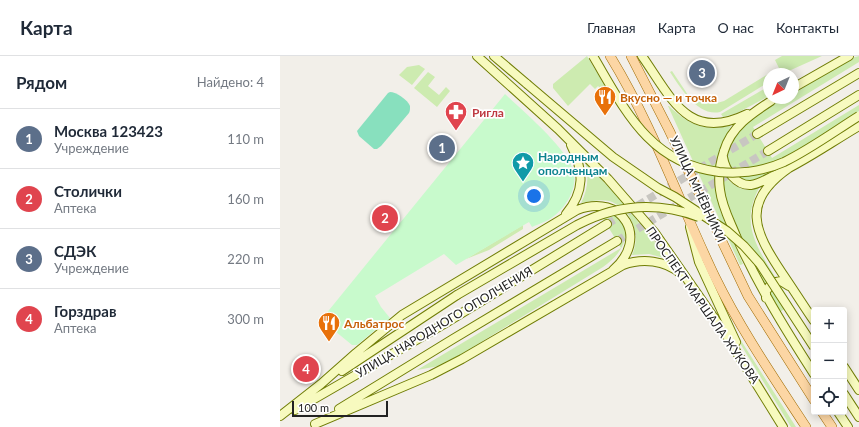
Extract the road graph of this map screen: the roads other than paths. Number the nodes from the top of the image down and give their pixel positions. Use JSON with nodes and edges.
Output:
{"nodes":[{"id":1,"x":477,"y":56,"type":"edge"},
{"id":2,"x":494,"y":56,"type":"edge"},
{"id":3,"x":593,"y":56,"type":"edge"},
{"id":4,"x":610,"y":56,"type":"edge"},
{"id":5,"x":631,"y":56,"type":"edge"},
{"id":6,"x":642,"y":56,"type":"edge"},
{"id":7,"x":848,"y":56,"type":"edge"},
{"id":8,"x":859,"y":73,"type":"edge"},
{"id":9,"x":799,"y":85,"type":"edge"},
{"id":10,"x":859,"y":94,"type":"edge"},
{"id":11,"x":763,"y":104,"type":"edge"},
{"id":12,"x":766,"y":104,"type":"edge"},
{"id":13,"x":859,"y":116,"type":"edge"},
{"id":14,"x":859,"y":126,"type":"edge"},
{"id":15,"x":558,"y":129,"type":"junction"},
{"id":16,"x":758,"y":134,"type":"tunnel mouth"},
{"id":17,"x":724,"y":150,"type":"junction"},
{"id":18,"x":768,"y":151,"type":"tunnel mouth"},
{"id":19,"x":789,"y":168,"type":"junction"},
{"id":20,"x":688,"y":216,"type":"junction"},
{"id":21,"x":562,"y":219,"type":"junction"},
{"id":22,"x":607,"y":224,"type":"tunnel mouth"},
{"id":23,"x":718,"y":225,"type":"junction"},
{"id":24,"x":617,"y":241,"type":"tunnel mouth"},
{"id":25,"x":613,"y":270,"type":"junction"},
{"id":26,"x":696,"y":291,"type":"junction"},
{"id":27,"x":795,"y":293,"type":"junction"},
{"id":28,"x":766,"y":298,"type":"junction"},
{"id":29,"x":811,"y":317,"type":"edge"},
{"id":30,"x":811,"y":343,"type":"edge"},
{"id":31,"x":811,"y":370,"type":"edge"},
{"id":32,"x":847,"y":372,"type":"edge"},
{"id":33,"x":321,"y":384,"type":"junction"},
{"id":34,"x":758,"y":386,"type":"junction"},
{"id":35,"x":859,"y":390,"type":"edge"},
{"id":36,"x":811,"y":395,"type":"edge"},
{"id":37,"x":847,"y":399,"type":"edge"},
{"id":38,"x":824,"y":415,"type":"edge"},
{"id":39,"x":840,"y":415,"type":"edge"},
{"id":40,"x":280,"y":417,"type":"edge"},
{"id":41,"x":859,"y":417,"type":"edge"},
{"id":42,"x":313,"y":426,"type":"edge"},
{"id":43,"x":784,"y":427,"type":"edge"},
{"id":44,"x":806,"y":427,"type":"edge"},
{"id":45,"x":832,"y":427,"type":"edge"},
{"id":46,"x":848,"y":427,"type":"edge"}],
"edges":[{"from":1,"to":15,"type":"main road","name":"ПРОСПЕКТ МАРШАЛА ЖУКОВА"},
{"from":2,"to":23,"type":"main road","bridge":true},
{"from":3,"to":13,"type":"main road","bridge":true},
{"from":4,"to":20,"type":"main road","name":"УЛИЦА МНЁВНИКИ"},
{"from":5,"to":36,"type":"main road","name":"УЛИЦА МНЁВНИКИ"},
{"from":6,"to":11,"type":"main road"},
{"from":7,"to":9,"type":"main road"},
{"from":8,"to":16,"type":"main road"},
{"from":10,"to":18,"type":"main road"},
{"from":12,"to":17,"type":"main road"},
{"from":14,"to":19,"type":"main road"},
{"from":15,"to":21,"type":"main road"},
{"from":15,"to":26,"type":"main road","name":"ПРОСПЕКТ МАРШАЛА ЖУКОВА"},
{"from":17,"to":19,"type":"main road"},
{"from":17,"to":28,"type":"main road"},
{"from":19,"to":27,"type":"main road"},
{"from":20,"to":34,"type":"main road"},
{"from":20,"to":44,"type":"main road","name":"ПРОСПЕКТ МАРШАЛА ЖУКОВА"},
{"from":21,"to":25,"type":"main road"},
{"from":21,"to":33,"type":"main road"},
{"from":22,"to":40,"type":"main road","name":"УЛИЦА НАРОДНОГО ОПОЛЧЕНИЯ"},
{"from":23,"to":30,"type":"main road","bridge":true},
{"from":23,"to":33,"type":"main road","bridge":true},
{"from":24,"to":42,"type":"main road","name":"УЛИЦА НАРОДНОГО ОПОЛЧЕНИЯ"},
{"from":25,"to":26,"type":"main road"},
{"from":25,"to":42,"type":"main road"},
{"from":26,"to":34,"type":"main road","name":"ПРОСПЕКТ МАРШАЛА ЖУКОВА"},
{"from":27,"to":28,"type":"main road"},
{"from":27,"to":29,"type":"main road"},
{"from":28,"to":31,"type":"main road"},
{"from":32,"to":35,"type":"main road"},
{"from":33,"to":40,"type":"main road"},
{"from":34,"to":43,"type":"main road","name":"ПРОСПЕКТ МАРШАЛА ЖУКОВА"},
{"from":37,"to":41,"type":"main road"},
{"from":38,"to":45,"type":"main road"},
{"from":39,"to":46,"type":"main road"}]}
